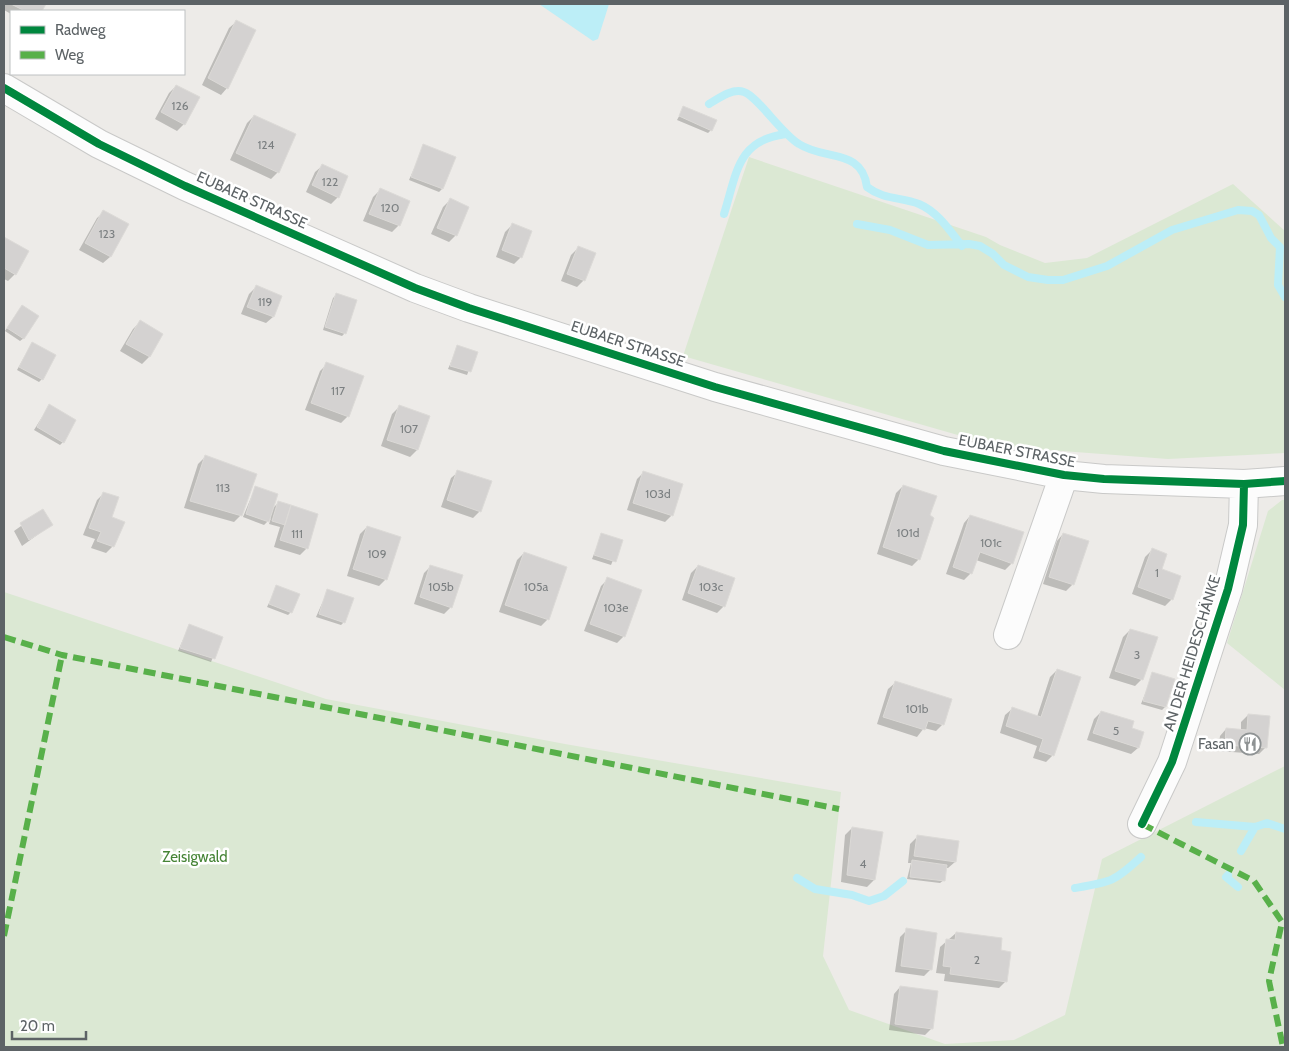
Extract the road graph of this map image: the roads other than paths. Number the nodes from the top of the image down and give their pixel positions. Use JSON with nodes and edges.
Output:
{"nodes":[{"id":1,"x":4,"y":88,"type":"edge"},
{"id":2,"x":1064,"y":476,"type":"junction"},
{"id":3,"x":1285,"y":481,"type":"edge"},
{"id":4,"x":1244,"y":484,"type":"junction"},
{"id":5,"x":1008,"y":635,"type":"dead end"},
{"id":6,"x":1142,"y":824,"type":"dead end"}],
"edges":[{"from":1,"to":2,"type":"street","name":"EUBAER STRASSE"},
{"from":2,"to":4,"type":"street","name":"EUBAER STRASSE"},
{"from":2,"to":5,"type":"street"},
{"from":3,"to":4,"type":"street","name":"EUBAER STRASSE"},
{"from":4,"to":6,"type":"street","name":"AN DER HEIDESCHÄNKE"}]}
